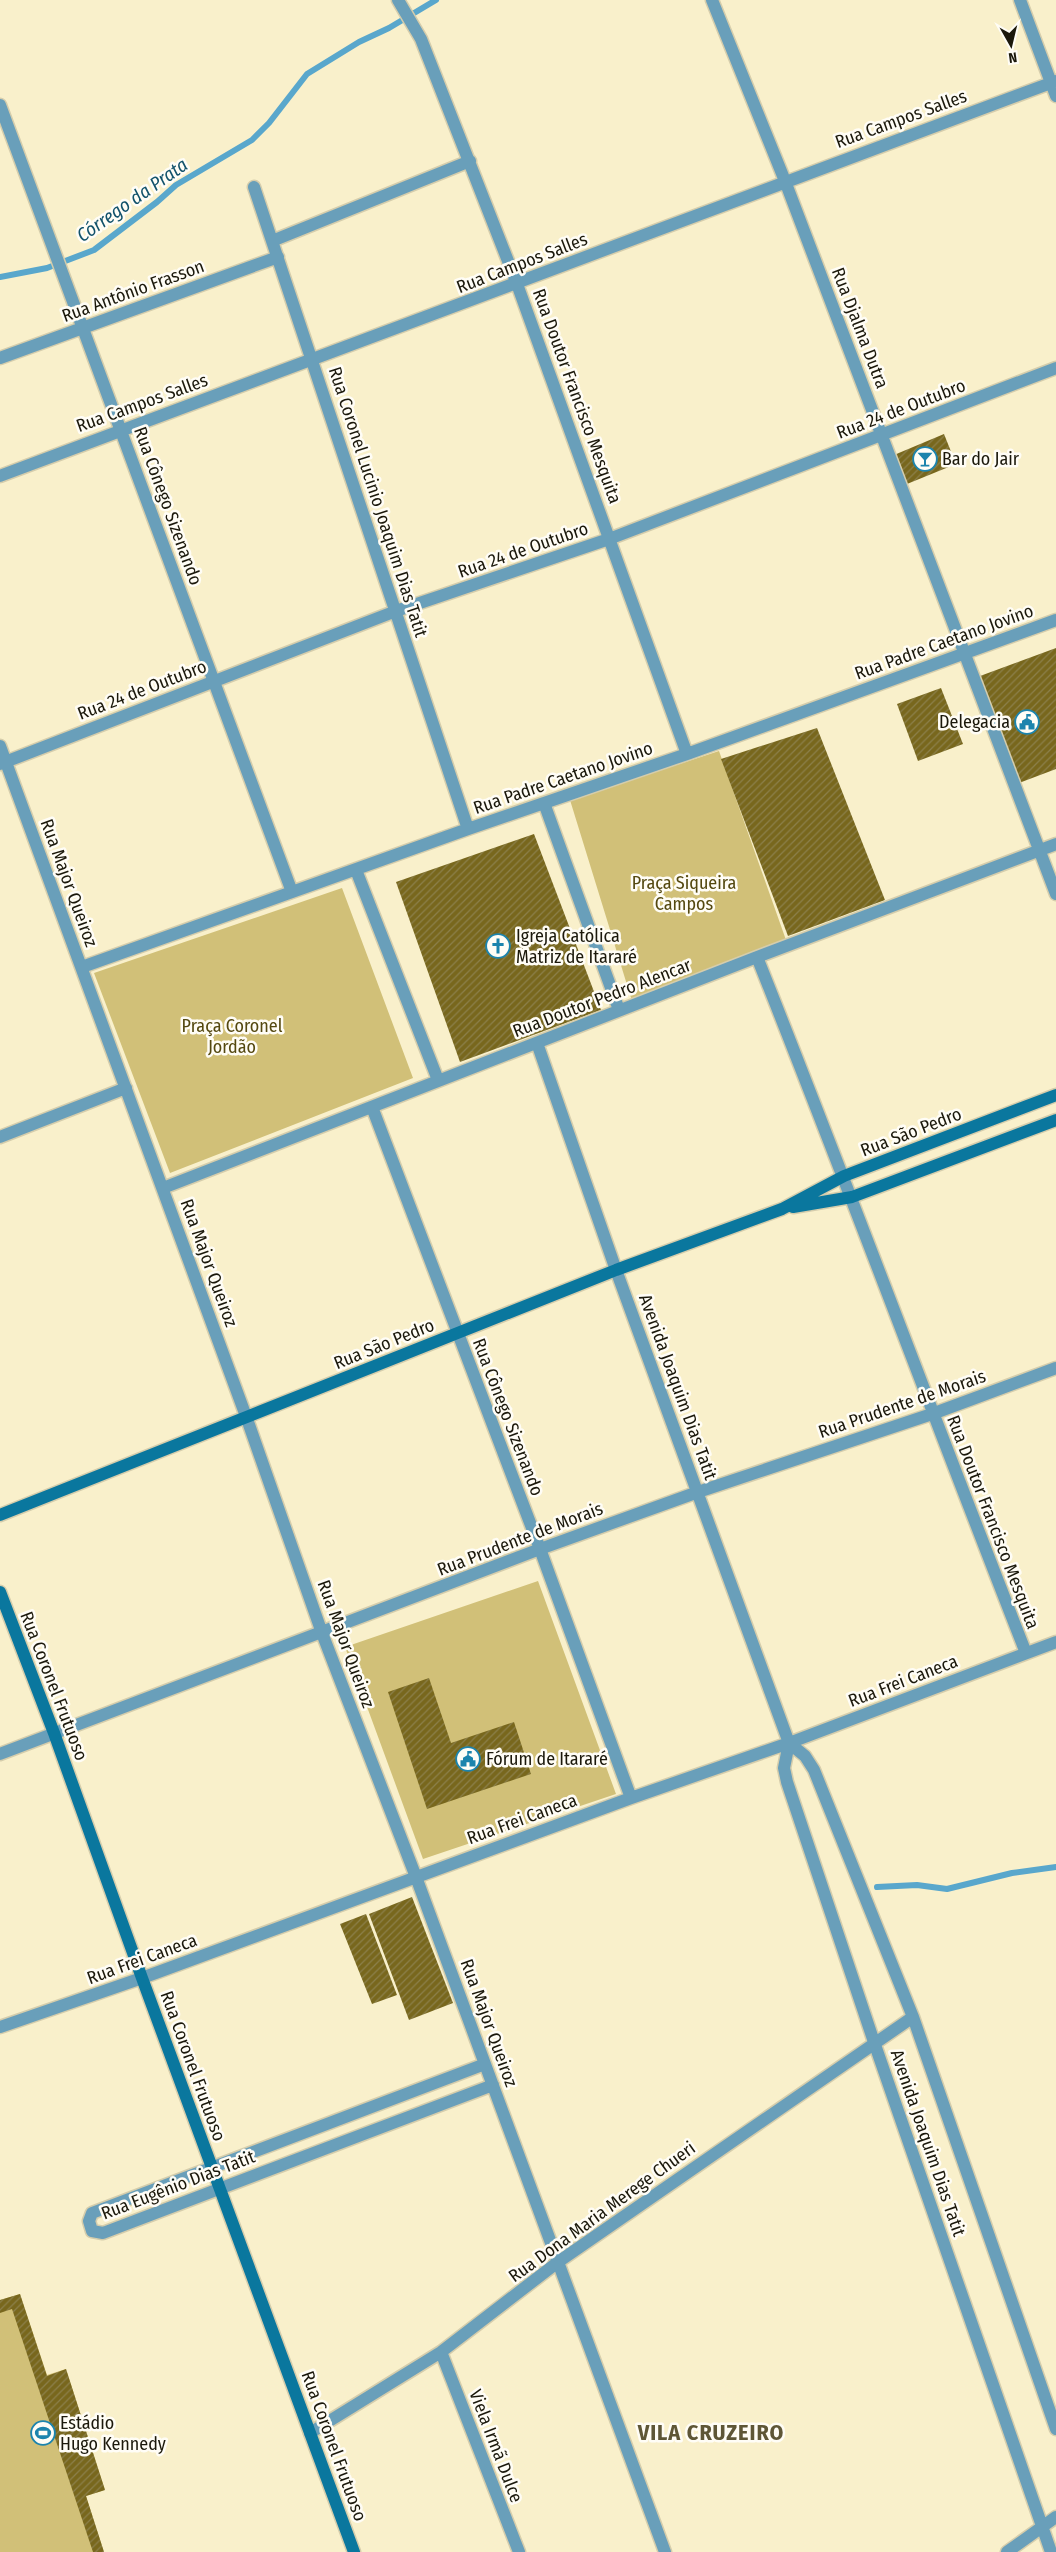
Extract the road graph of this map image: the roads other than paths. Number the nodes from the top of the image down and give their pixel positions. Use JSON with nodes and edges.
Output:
{"nodes":[{"id":1,"x":398,"y":0,"type":"edge"},
{"id":2,"x":712,"y":0,"type":"edge"},
{"id":3,"x":1020,"y":0,"type":"edge"},
{"id":4,"x":1053,"y":82,"type":"edge"},
{"id":5,"x":1056,"y":96,"type":"edge"},
{"id":6,"x":0,"y":106,"type":"edge"},
{"id":7,"x":470,"y":161,"type":"junction"},
{"id":8,"x":785,"y":180,"type":"junction"},
{"id":9,"x":254,"y":187,"type":"dead end"},
{"id":10,"x":272,"y":241,"type":"junction"},
{"id":11,"x":278,"y":258,"type":"junction"},
{"id":12,"x":517,"y":284,"type":"junction"},
{"id":13,"x":84,"y":328,"type":"junction"},
{"id":14,"x":0,"y":358,"type":"edge"},
{"id":15,"x":312,"y":360,"type":"junction"},
{"id":16,"x":1056,"y":368,"type":"edge"},
{"id":17,"x":121,"y":429,"type":"junction"},
{"id":18,"x":882,"y":435,"type":"junction"},
{"id":19,"x":0,"y":476,"type":"edge"},
{"id":20,"x":609,"y":538,"type":"junction"},
{"id":21,"x":396,"y":611,"type":"junction"},
{"id":22,"x":1056,"y":620,"type":"edge"},
{"id":23,"x":964,"y":652,"type":"junction"},
{"id":24,"x":214,"y":681,"type":"junction"},
{"id":25,"x":0,"y":746,"type":"edge"},
{"id":26,"x":687,"y":754,"type":"junction"},
{"id":27,"x":3,"y":763,"type":"edge"},
{"id":28,"x":544,"y":802,"type":"junction"},
{"id":29,"x":468,"y":829,"type":"junction"},
{"id":30,"x":1056,"y":844,"type":"edge"},
{"id":31,"x":1039,"y":850,"type":"junction"},
{"id":32,"x":356,"y":870,"type":"junction"},
{"id":33,"x":292,"y":892,"type":"junction"},
{"id":34,"x":1056,"y":894,"type":"edge"},
{"id":35,"x":756,"y":956,"type":"junction"},
{"id":36,"x":82,"y":967,"type":"junction"},
{"id":37,"x":619,"y":1010,"type":"junction"},
{"id":38,"x":537,"y":1043,"type":"junction"},
{"id":39,"x":438,"y":1080,"type":"junction"},
{"id":40,"x":126,"y":1088,"type":"junction"},
{"id":41,"x":1056,"y":1095,"type":"edge"},
{"id":42,"x":372,"y":1106,"type":"junction"},
{"id":43,"x":1056,"y":1120,"type":"edge"},
{"id":44,"x":0,"y":1137,"type":"edge"},
{"id":45,"x":844,"y":1176,"type":"junction"},
{"id":46,"x":163,"y":1188,"type":"junction"},
{"id":47,"x":852,"y":1197,"type":"junction"},
{"id":48,"x":782,"y":1209,"type":"junction"},
{"id":49,"x":616,"y":1270,"type":"junction"},
{"id":50,"x":458,"y":1333,"type":"junction"},
{"id":51,"x":1056,"y":1368,"type":"edge"},
{"id":52,"x":932,"y":1414,"type":"junction"},
{"id":53,"x":247,"y":1418,"type":"junction"},
{"id":54,"x":698,"y":1492,"type":"junction"},
{"id":55,"x":0,"y":1515,"type":"edge"},
{"id":56,"x":540,"y":1549,"type":"junction"},
{"id":57,"x":0,"y":1592,"type":"edge"},
{"id":58,"x":322,"y":1633,"type":"junction"},
{"id":59,"x":1056,"y":1642,"type":"edge"},
{"id":60,"x":1026,"y":1653,"type":"junction"},
{"id":61,"x":54,"y":1733,"type":"junction"},
{"id":62,"x":789,"y":1743,"type":"junction"},
{"id":63,"x":0,"y":1754,"type":"edge"},
{"id":64,"x":631,"y":1798,"type":"junction"},
{"id":65,"x":416,"y":1877,"type":"junction"},
{"id":66,"x":142,"y":1978,"type":"junction"},
{"id":67,"x":913,"y":2017,"type":"junction"},
{"id":68,"x":0,"y":2027,"type":"edge"},
{"id":69,"x":874,"y":2042,"type":"junction"},
{"id":70,"x":485,"y":2064,"type":"junction"},
{"id":71,"x":493,"y":2085,"type":"junction"},
{"id":72,"x":212,"y":2167,"type":"junction"},
{"id":73,"x":220,"y":2188,"type":"junction"},
{"id":74,"x":558,"y":2262,"type":"junction"},
{"id":75,"x":441,"y":2352,"type":"junction"},
{"id":76,"x":1056,"y":2427,"type":"edge"},
{"id":77,"x":310,"y":2433,"type":"junction"},
{"id":78,"x":1056,"y":2517,"type":"edge"},
{"id":79,"x":1042,"y":2527,"type":"junction"},
{"id":80,"x":354,"y":2552,"type":"edge"},
{"id":81,"x":519,"y":2552,"type":"edge"},
{"id":82,"x":665,"y":2552,"type":"edge"},
{"id":83,"x":1007,"y":2552,"type":"edge"},
{"id":84,"x":1051,"y":2552,"type":"edge"}],
"edges":[{"from":1,"to":7,"type":"street","name":"Rua Doutor Francisco Mesquita"},
{"from":2,"to":8,"type":"street","name":"Rua Djalma Dutra"},
{"from":3,"to":4,"type":"street"},
{"from":4,"to":5,"type":"street"},
{"from":4,"to":8,"type":"street","name":"Rua Campos Salles"},
{"from":6,"to":13,"type":"street","name":"Rua Cônego Sizenando"},
{"from":7,"to":10,"type":"street"},
{"from":7,"to":12,"type":"street","name":"Rua Doutor Francisco Mesquita"},
{"from":8,"to":12,"type":"street","name":"Rua Campos Salles"},
{"from":8,"to":18,"type":"street","name":"Rua Djalma Dutra"},
{"from":9,"to":10,"type":"street","name":"Rua Coronel Lucinio Joaquim Dias Tatit"},
{"from":10,"to":11,"type":"street","name":"Rua Coronel Lucinio Joaquim Dias Tatit"},
{"from":11,"to":13,"type":"street","name":"Rua Antônio Frasson"},
{"from":11,"to":15,"type":"street","name":"Rua Coronel Lucinio Joaquim Dias Tatit"},
{"from":12,"to":15,"type":"street","name":"Rua Campos Salles"},
{"from":12,"to":20,"type":"street","name":"Rua Doutor Francisco Mesquita"},
{"from":13,"to":14,"type":"street","name":"Rua Antônio Frasson"},
{"from":13,"to":17,"type":"street","name":"Rua Cônego Sizenando"},
{"from":15,"to":17,"type":"street","name":"Rua Campos Salles"},
{"from":15,"to":21,"type":"street","name":"Rua Coronel Lucinio Joaquim Dias Tatit"},
{"from":16,"to":18,"type":"street","name":"Rua 24 de Outubro"},
{"from":17,"to":19,"type":"street","name":"Rua Campos Salles"},
{"from":17,"to":24,"type":"street","name":"Rua Cônego Sizenando"},
{"from":18,"to":20,"type":"street","name":"Rua 24 de Outubro"},
{"from":18,"to":23,"type":"street","name":"Rua Djalma Dutra"},
{"from":20,"to":21,"type":"street","name":"Rua 24 de Outubro"},
{"from":20,"to":26,"type":"street","name":"Rua Doutor Francisco Mesquita"},
{"from":21,"to":24,"type":"street","name":"Rua 24 de Outubro"},
{"from":21,"to":29,"type":"street","name":"Rua Coronel Lucinio Joaquim Dias Tatit"},
{"from":22,"to":23,"type":"street","name":"Rua Padre Caetano Jovino"},
{"from":23,"to":26,"type":"street","name":"Rua Padre Caetano Jovino"},
{"from":23,"to":31,"type":"street","name":"Rua Djalma Dutra"},
{"from":24,"to":27,"type":"street","name":"Rua 24 de Outubro"},
{"from":24,"to":33,"type":"street","name":"Rua Cônego Sizenando"},
{"from":25,"to":27,"type":"street","name":"Rua Major Queiroz"},
{"from":26,"to":28,"type":"street","name":"Rua Padre Caetano Jovino"},
{"from":27,"to":36,"type":"street","name":"Rua Major Queiroz"},
{"from":28,"to":29,"type":"street","name":"Rua Padre Caetano Jovino"},
{"from":28,"to":37,"type":"street"},
{"from":29,"to":32,"type":"street","name":"Rua Padre Caetano Jovino"},
{"from":30,"to":31,"type":"street","name":"Rua Doutor Pedro Alencar"},
{"from":31,"to":34,"type":"street","name":"Rua Djalma Dutra"},
{"from":31,"to":35,"type":"street","name":"Rua Doutor Pedro Alencar"},
{"from":32,"to":33,"type":"street","name":"Rua Padre Caetano Jovino"},
{"from":32,"to":39,"type":"street"},
{"from":33,"to":36,"type":"street","name":"Rua Padre Caetano Jovino"},
{"from":35,"to":37,"type":"street","name":"Rua Doutor Pedro Alencar"},
{"from":35,"to":45,"type":"street","name":"Rua Doutor Francisco Mesquita"},
{"from":36,"to":40,"type":"street","name":"Rua Major Queiroz"},
{"from":37,"to":38,"type":"street","name":"Rua Doutor Pedro Alencar"},
{"from":38,"to":39,"type":"street","name":"Rua Doutor Pedro Alencar"},
{"from":38,"to":49,"type":"street","name":"Avenida Joaquim Dias Tatit"},
{"from":39,"to":42,"type":"street","name":"Rua Doutor Pedro Alencar"},
{"from":40,"to":44,"type":"street"},
{"from":40,"to":46,"type":"street","name":"Rua Major Queiroz"},
{"from":41,"to":45,"type":"main road","name":"Rua São Pedro"},
{"from":42,"to":46,"type":"street","name":"Rua Doutor Pedro Alencar"},
{"from":42,"to":50,"type":"street","name":"Rua Cônego Sizenando"},
{"from":43,"to":47,"type":"main road","name":"Rua São Pedro"},
{"from":45,"to":47,"type":"street","name":"Rua Doutor Francisco Mesquita"},
{"from":45,"to":48,"type":"main road","name":"Rua São Pedro"},
{"from":46,"to":53,"type":"street","name":"Rua Major Queiroz"},
{"from":47,"to":48,"type":"main road","name":"Rua São Pedro"},
{"from":47,"to":52,"type":"street","name":"Rua Doutor Francisco Mesquita"},
{"from":48,"to":49,"type":"main road","name":"Rua São Pedro"},
{"from":49,"to":50,"type":"main road","name":"Rua São Pedro"},
{"from":49,"to":54,"type":"street","name":"Avenida Joaquim Dias Tatit"},
{"from":50,"to":53,"type":"main road","name":"Rua São Pedro"},
{"from":50,"to":56,"type":"street","name":"Rua Cônego Sizenando"},
{"from":51,"to":52,"type":"street","name":"Rua Prudente de Morais"},
{"from":52,"to":54,"type":"street","name":"Rua Prudente de Morais"},
{"from":52,"to":60,"type":"street","name":"Rua Doutor Francisco Mesquita"},
{"from":53,"to":55,"type":"main road","name":"Rua São Pedro"},
{"from":53,"to":58,"type":"street","name":"Rua Major Queiroz"},
{"from":54,"to":56,"type":"street","name":"Rua Prudente de Morais"},
{"from":54,"to":62,"type":"street","name":"Avenida Joaquim Dias Tatit"},
{"from":56,"to":58,"type":"street","name":"Rua Prudente de Morais"},
{"from":56,"to":64,"type":"street","name":"Rua Cônego Sizenando"},
{"from":57,"to":61,"type":"main road","name":"Rua Coronel Frutuoso"},
{"from":58,"to":61,"type":"street","name":"Rua Prudente de Morais"},
{"from":58,"to":65,"type":"street","name":"Rua Major Queiroz"},
{"from":59,"to":60,"type":"street","name":"Rua Frei Caneca"},
{"from":60,"to":62,"type":"street","name":"Rua Frei Caneca"},
{"from":61,"to":63,"type":"street","name":"Rua Prudente de Morais"},
{"from":61,"to":66,"type":"main road","name":"Rua Coronel Frutuoso"},
{"from":62,"to":64,"type":"street","name":"Rua Frei Caneca"},
{"from":62,"to":67,"type":"street","name":"Avenida Joaquim Dias Tatit"},
{"from":62,"to":69,"type":"street","name":"Avenida Joaquim Dias Tatit"},
{"from":64,"to":65,"type":"street","name":"Rua Frei Caneca"},
{"from":65,"to":66,"type":"street","name":"Rua Frei Caneca"},
{"from":65,"to":70,"type":"street","name":"Rua Major Queiroz"},
{"from":66,"to":68,"type":"street","name":"Rua Frei Caneca"},
{"from":66,"to":72,"type":"main road","name":"Rua Coronel Frutuoso"},
{"from":67,"to":69,"type":"street","name":"Rua Dona Maria Merege Chueri"},
{"from":67,"to":76,"type":"street","name":"Avenida Joaquim Dias Tatit"},
{"from":69,"to":74,"type":"street","name":"Rua Dona Maria Merege Chueri"},
{"from":69,"to":79,"type":"street","name":"Avenida Joaquim Dias Tatit"},
{"from":70,"to":71,"type":"street","name":"Rua Major Queiroz"},
{"from":70,"to":72,"type":"street","name":"Rua Eugênio Dias Tatit"},
{"from":71,"to":73,"type":"street","name":"Rua Eugênio Dias Tatit"},
{"from":71,"to":74,"type":"street","name":"Rua Major Queiroz"},
{"from":72,"to":73,"type":"main road","name":"Rua Coronel Frutuoso"},
{"from":72,"to":73,"type":"street","name":"Rua Eugênio Dias Tatit"},
{"from":73,"to":77,"type":"main road","name":"Rua Coronel Frutuoso"},
{"from":74,"to":75,"type":"street","name":"Rua Dona Maria Merege Chueri"},
{"from":74,"to":82,"type":"street","name":"Rua Major Queiroz"},
{"from":75,"to":77,"type":"street","name":"Rua Dona Maria Merege Chueri"},
{"from":75,"to":81,"type":"street","name":"Viela Irmã Dulce"},
{"from":77,"to":80,"type":"main road","name":"Rua Coronel Frutuoso"},
{"from":78,"to":79,"type":"street"},
{"from":79,"to":83,"type":"street"},
{"from":79,"to":84,"type":"street","name":"Avenida Joaquim Dias Tatit"}]}
